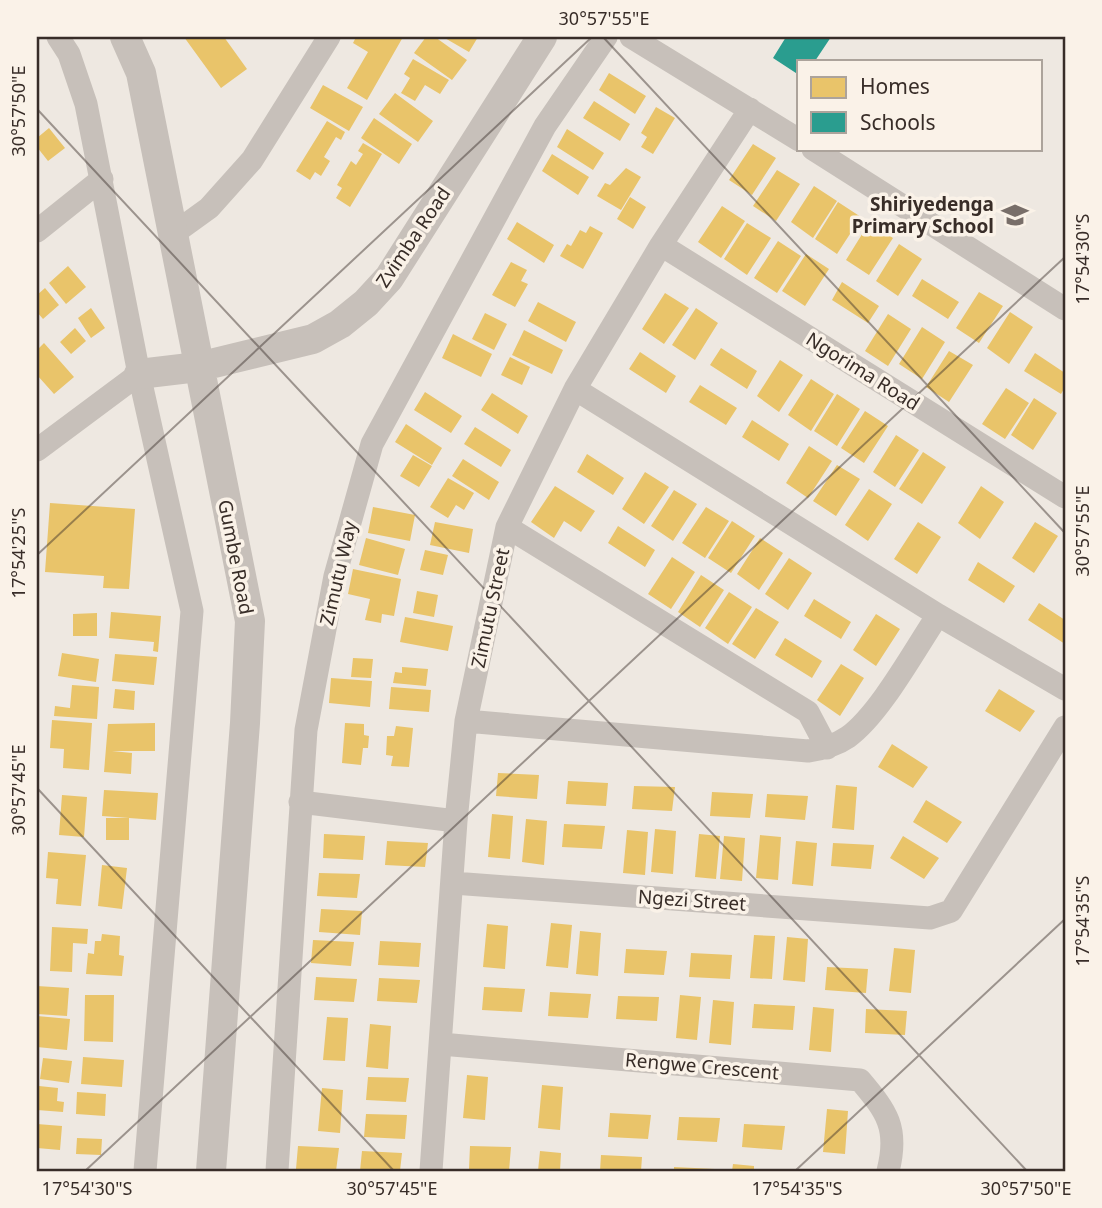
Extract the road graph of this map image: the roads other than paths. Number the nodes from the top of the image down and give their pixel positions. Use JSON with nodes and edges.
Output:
{"nodes":[{"id":1,"x":58,"y":37,"type":"edge"},
{"id":2,"x":125,"y":37,"type":"edge"},
{"id":3,"x":329,"y":37,"type":"edge"},
{"id":4,"x":542,"y":37,"type":"edge"},
{"id":5,"x":606,"y":37,"type":"edge"},
{"id":6,"x":631,"y":37,"type":"edge"},
{"id":7,"x":750,"y":109,"type":"junction"},
{"id":8,"x":797,"y":139,"type":"edge"},
{"id":9,"x":815,"y":150,"type":"edge"},
{"id":10,"x":102,"y":179,"type":"junction"},
{"id":11,"x":37,"y":231,"type":"edge"},
{"id":12,"x":173,"y":234,"type":"junction"},
{"id":13,"x":661,"y":245,"type":"junction"},
{"id":14,"x":1065,"y":309,"type":"edge"},
{"id":15,"x":198,"y":367,"type":"junction"},
{"id":16,"x":139,"y":374,"type":"junction"},
{"id":17,"x":575,"y":389,"type":"junction"},
{"id":18,"x":37,"y":450,"type":"edge"},
{"id":19,"x":1065,"y":497,"type":"edge"},
{"id":20,"x":507,"y":527,"type":"junction"},
{"id":21,"x":938,"y":615,"type":"junction"},
{"id":22,"x":1065,"y":689,"type":"edge"},
{"id":23,"x":467,"y":721,"type":"junction"},
{"id":24,"x":1065,"y":727,"type":"edge"},
{"id":25,"x":827,"y":748,"type":"junction"},
{"id":26,"x":300,"y":802,"type":"junction"},
{"id":27,"x":456,"y":821,"type":"junction"},
{"id":28,"x":453,"y":883,"type":"junction"},
{"id":29,"x":441,"y":1044,"type":"junction"},
{"id":30,"x":145,"y":1171,"type":"edge"},
{"id":31,"x":211,"y":1171,"type":"edge"},
{"id":32,"x":277,"y":1171,"type":"edge"},
{"id":33,"x":431,"y":1171,"type":"edge"},
{"id":34,"x":888,"y":1171,"type":"edge"}],
"edges":[{"from":1,"to":10,"type":"street"},
{"from":2,"to":12,"type":"street","name":"Gumbe Road"},
{"from":3,"to":12,"type":"street"},
{"from":4,"to":15,"type":"street","name":"Zvimba Road"},
{"from":5,"to":26,"type":"street","name":"Zimutu Way"},
{"from":6,"to":7,"type":"street"},
{"from":7,"to":8,"type":"street"},
{"from":7,"to":13,"type":"street","name":"Zimutu Street"},
{"from":9,"to":14,"type":"street"},
{"from":10,"to":11,"type":"street"},
{"from":10,"to":16,"type":"street"},
{"from":12,"to":15,"type":"street","name":"Gumbe Road"},
{"from":13,"to":17,"type":"street","name":"Zimutu Street"},
{"from":13,"to":19,"type":"street","name":"Ngorima Road"},
{"from":15,"to":16,"type":"street","name":"Zvimba Road"},
{"from":15,"to":31,"type":"street","name":"Gumbe Road"},
{"from":16,"to":18,"type":"street"},
{"from":16,"to":30,"type":"street"},
{"from":17,"to":20,"type":"street","name":"Zimutu Street"},
{"from":17,"to":21,"type":"street"},
{"from":20,"to":23,"type":"street","name":"Zimutu Street"},
{"from":20,"to":25,"type":"street"},
{"from":21,"to":22,"type":"street"},
{"from":21,"to":25,"type":"street"},
{"from":23,"to":25,"type":"street"},
{"from":23,"to":27,"type":"street","name":"Zimutu Street"},
{"from":24,"to":28,"type":"street","name":"Ngezi Street"},
{"from":26,"to":27,"type":"street"},
{"from":26,"to":32,"type":"street","name":"Zimutu Way"},
{"from":27,"to":28,"type":"street","name":"Zimutu Street"},
{"from":28,"to":29,"type":"street","name":"Zimutu Street"},
{"from":29,"to":33,"type":"street","name":"Zimutu Street"},
{"from":29,"to":34,"type":"street","name":"Rengwe Crescent"}]}
